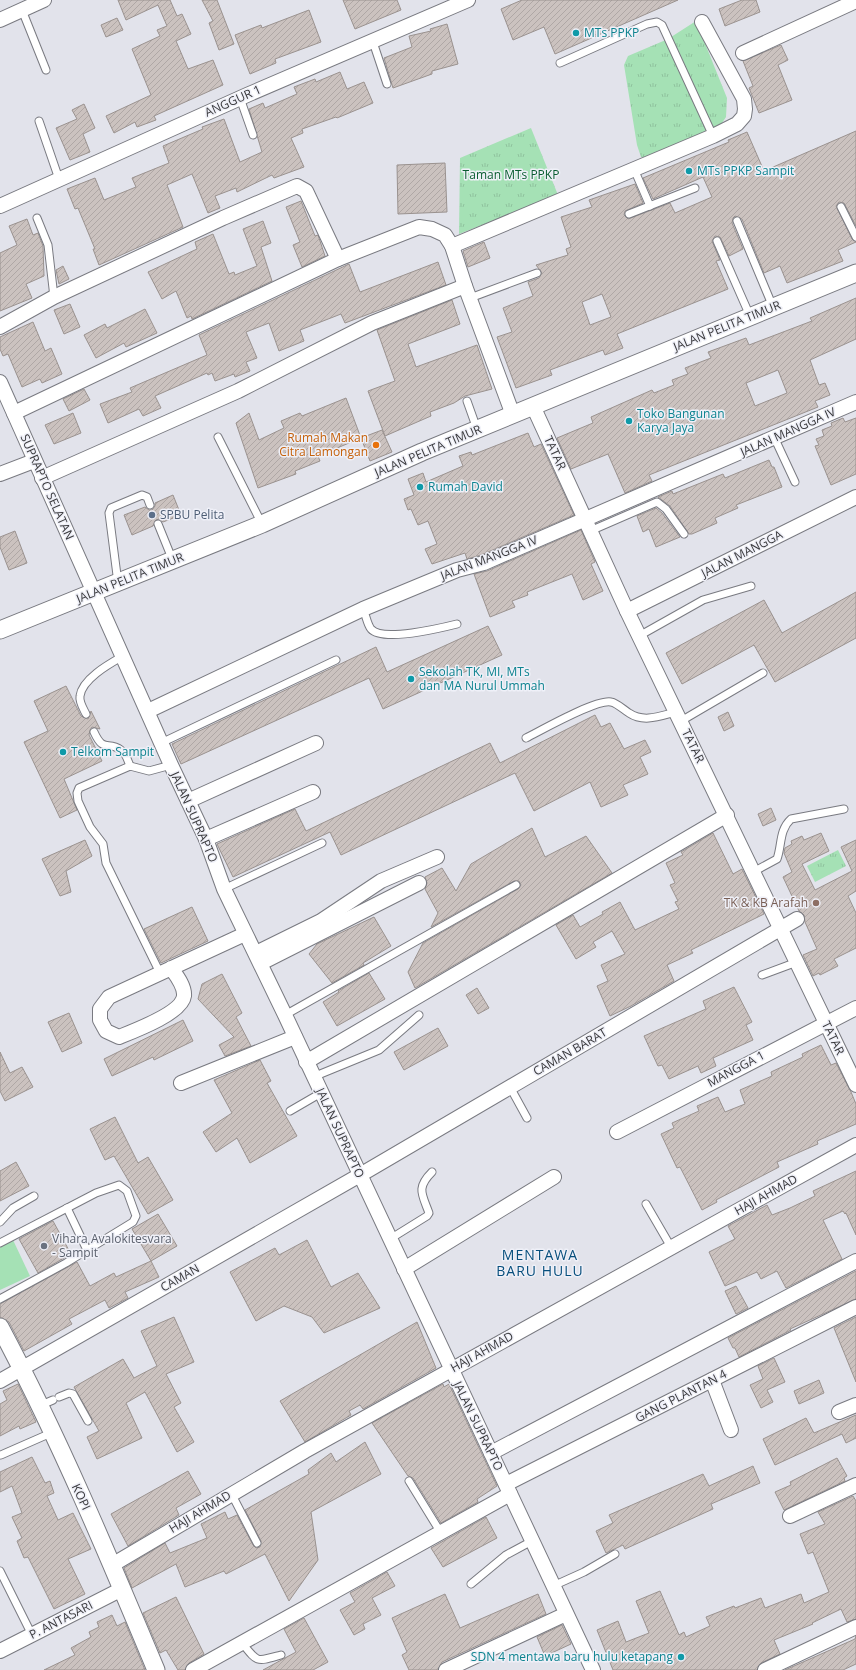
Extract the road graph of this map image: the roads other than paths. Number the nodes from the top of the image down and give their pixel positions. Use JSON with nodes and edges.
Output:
{"nodes":[{"id":1,"x":44,"y":0,"type":"edge"},
{"id":2,"x":468,"y":0,"type":"edge"},
{"id":3,"x":856,"y":1,"type":"edge"},
{"id":4,"x":22,"y":10,"type":"junction"},
{"id":5,"x":0,"y":20,"type":"edge"},
{"id":6,"x":702,"y":22,"type":"dead end"},
{"id":7,"x":372,"y":42,"type":"junction"},
{"id":8,"x":743,"y":53,"type":"dead end"},
{"id":9,"x":560,"y":63,"type":"dead end"},
{"id":10,"x":46,"y":70,"type":"dead end"},
{"id":11,"x":387,"y":84,"type":"dead end"},
{"id":12,"x":240,"y":98,"type":"junction"},
{"id":13,"x":39,"y":121,"type":"dead end"},
{"id":14,"x":253,"y":135,"type":"dead end"},
{"id":15,"x":713,"y":136,"type":"junction"},
{"id":16,"x":634,"y":169,"type":"junction"},
{"id":17,"x":59,"y":179,"type":"junction"},
{"id":18,"x":695,"y":188,"type":"dead end"},
{"id":19,"x":0,"y":206,"type":"edge"},
{"id":20,"x":650,"y":206,"type":"junction"},
{"id":21,"x":841,"y":207,"type":"dead end"},
{"id":22,"x":629,"y":214,"type":"dead end"},
{"id":23,"x":37,"y":218,"type":"dead end"},
{"id":24,"x":737,"y":221,"type":"dead end"},
{"id":25,"x":856,"y":237,"type":"edge"},
{"id":26,"x":717,"y":241,"type":"dead end"},
{"id":27,"x":452,"y":246,"type":"junction"},
{"id":28,"x":338,"y":259,"type":"junction"},
{"id":29,"x":856,"y":272,"type":"edge"},
{"id":30,"x":537,"y":273,"type":"dead end"},
{"id":31,"x":467,"y":292,"type":"junction"},
{"id":32,"x":54,"y":297,"type":"junction"},
{"id":33,"x":773,"y":307,"type":"junction"},
{"id":34,"x":750,"y":316,"type":"junction"},
{"id":35,"x":0,"y":327,"type":"edge"},
{"id":36,"x":0,"y":382,"type":"edge"},
{"id":37,"x":467,"y":401,"type":"dead end"},
{"id":38,"x":856,"y":402,"type":"edge"},
{"id":39,"x":533,"y":406,"type":"junction"},
{"id":40,"x":14,"y":413,"type":"junction"},
{"id":41,"x":513,"y":415,"type":"junction"},
{"id":42,"x":477,"y":429,"type":"junction"},
{"id":43,"x":218,"y":437,"type":"dead end"},
{"id":44,"x":774,"y":437,"type":"junction"},
{"id":45,"x":34,"y":461,"type":"junction"},
{"id":46,"x":0,"y":474,"type":"edge"},
{"id":47,"x":42,"y":478,"type":"junction"},
{"id":48,"x":795,"y":482,"type":"dead end"},
{"id":49,"x":856,"y":497,"type":"edge"},
{"id":50,"x":150,"y":505,"type":"dead end"},
{"id":51,"x":158,"y":524,"type":"dead end"},
{"id":52,"x":262,"y":524,"type":"junction"},
{"id":53,"x":588,"y":526,"type":"junction"},
{"id":54,"x":684,"y":534,"type":"dead end"},
{"id":55,"x":173,"y":561,"type":"junction"},
{"id":56,"x":118,"y":583,"type":"junction"},
{"id":57,"x":751,"y":586,"type":"dead end"},
{"id":58,"x":94,"y":592,"type":"junction"},
{"id":59,"x":363,"y":608,"type":"junction"},
{"id":60,"x":627,"y":611,"type":"junction"},
{"id":61,"x":456,"y":624,"type":"dead end"},
{"id":62,"x":0,"y":630,"type":"edge"},
{"id":63,"x":639,"y":636,"type":"junction"},
{"id":64,"x":123,"y":656,"type":"junction"},
{"id":65,"x":336,"y":660,"type":"dead end"},
{"id":66,"x":763,"y":673,"type":"dead end"},
{"id":67,"x":148,"y":711,"type":"junction"},
{"id":68,"x":86,"y":714,"type":"dead end"},
{"id":69,"x":678,"y":716,"type":"junction"},
{"id":70,"x":94,"y":732,"type":"dead end"},
{"id":71,"x":526,"y":738,"type":"dead end"},
{"id":72,"x":161,"y":743,"type":"junction"},
{"id":73,"x":316,"y":744,"type":"dead end"},
{"id":74,"x":171,"y":765,"type":"junction"},
{"id":75,"x":130,"y":766,"type":"junction"},
{"id":76,"x":313,"y":792,"type":"dead end"},
{"id":77,"x":188,"y":801,"type":"junction"},
{"id":78,"x":844,"y":809,"type":"dead end"},
{"id":79,"x":727,"y":815,"type":"junction"},
{"id":80,"x":206,"y":838,"type":"junction"},
{"id":81,"x":322,"y":843,"type":"dead end"},
{"id":82,"x":437,"y":857,"type":"dead end"},
{"id":83,"x":754,"y":872,"type":"junction"},
{"id":84,"x":419,"y":883,"type":"dead end"},
{"id":85,"x":516,"y":885,"type":"dead end"},
{"id":86,"x":224,"y":889,"type":"junction"},
{"id":87,"x":797,"y":918,"type":"dead end"},
{"id":88,"x":780,"y":928,"type":"junction"},
{"id":89,"x":245,"y":934,"type":"junction"},
{"id":90,"x":258,"y":958,"type":"junction"},
{"id":91,"x":797,"y":962,"type":"junction"},
{"id":92,"x":166,"y":970,"type":"junction"},
{"id":93,"x":762,"y":974,"type":"dead end"},
{"id":94,"x":856,"y":1008,"type":"edge"},
{"id":95,"x":285,"y":1015,"type":"junction"},
{"id":96,"x":419,"y":1015,"type":"dead end"},
{"id":97,"x":825,"y":1022,"type":"junction"},
{"id":98,"x":295,"y":1037,"type":"junction"},
{"id":99,"x":306,"y":1062,"type":"junction"},
{"id":100,"x":313,"y":1077,"type":"junction"},
{"id":101,"x":182,"y":1083,"type":"dead end"},
{"id":102,"x":856,"y":1085,"type":"edge"},
{"id":103,"x":510,"y":1087,"type":"junction"},
{"id":104,"x":321,"y":1093,"type":"junction"},
{"id":105,"x":290,"y":1112,"type":"dead end"},
{"id":106,"x":528,"y":1118,"type":"dead end"},
{"id":107,"x":617,"y":1132,"type":"dead end"},
{"id":108,"x":856,"y":1145,"type":"edge"},
{"id":109,"x":432,"y":1172,"type":"dead end"},
{"id":110,"x":360,"y":1175,"type":"junction"},
{"id":111,"x":554,"y":1177,"type":"dead end"},
{"id":112,"x":34,"y":1196,"type":"dead end"},
{"id":113,"x":646,"y":1204,"type":"dead end"},
{"id":114,"x":67,"y":1208,"type":"junction"},
{"id":115,"x":0,"y":1222,"type":"edge"},
{"id":116,"x":390,"y":1239,"type":"junction"},
{"id":117,"x":0,"y":1243,"type":"edge"},
{"id":118,"x":671,"y":1247,"type":"junction"},
{"id":119,"x":86,"y":1250,"type":"junction"},
{"id":120,"x":856,"y":1261,"type":"edge"},
{"id":121,"x":404,"y":1269,"type":"junction"},
{"id":122,"x":0,"y":1298,"type":"edge"},
{"id":123,"x":856,"y":1307,"type":"edge"},
{"id":124,"x":0,"y":1327,"type":"edge"},
{"id":125,"x":22,"y":1369,"type":"junction"},
{"id":126,"x":451,"y":1369,"type":"junction"},
{"id":127,"x":712,"y":1380,"type":"junction"},
{"id":128,"x":0,"y":1381,"type":"edge"},
{"id":129,"x":51,"y":1401,"type":"junction"},
{"id":130,"x":856,"y":1405,"type":"edge"},
{"id":131,"x":838,"y":1412,"type":"dead end"},
{"id":132,"x":88,"y":1421,"type":"dead end"},
{"id":133,"x":731,"y":1430,"type":"dead end"},
{"id":134,"x":51,"y":1433,"type":"junction"},
{"id":135,"x":491,"y":1453,"type":"junction"},
{"id":136,"x":1,"y":1455,"type":"edge"},
{"id":137,"x":409,"y":1482,"type":"dead end"},
{"id":138,"x":856,"y":1485,"type":"edge"},
{"id":139,"x":508,"y":1489,"type":"junction"},
{"id":140,"x":231,"y":1493,"type":"junction"},
{"id":141,"x":790,"y":1516,"type":"dead end"},
{"id":142,"x":441,"y":1533,"type":"junction"},
{"id":143,"x":532,"y":1541,"type":"junction"},
{"id":144,"x":257,"y":1543,"type":"dead end"},
{"id":145,"x":615,"y":1554,"type":"dead end"},
{"id":146,"x":112,"y":1565,"type":"junction"},
{"id":147,"x":0,"y":1571,"type":"edge"},
{"id":148,"x":471,"y":1584,"type":"dead end"},
{"id":149,"x":552,"y":1586,"type":"junction"},
{"id":150,"x":122,"y":1589,"type":"junction"},
{"id":151,"x":566,"y":1614,"type":"junction"},
{"id":152,"x":856,"y":1627,"type":"edge"},
{"id":153,"x":32,"y":1635,"type":"junction"},
{"id":154,"x":242,"y":1643,"type":"junction"},
{"id":155,"x":0,"y":1651,"type":"edge"},
{"id":156,"x":280,"y":1655,"type":"dead end"},
{"id":157,"x":156,"y":1670,"type":"edge"},
{"id":158,"x":193,"y":1670,"type":"edge"},
{"id":159,"x":446,"y":1670,"type":"edge"},
{"id":160,"x":593,"y":1670,"type":"edge"},
{"id":161,"x":765,"y":1670,"type":"edge"}],
"edges":[{"from":1,"to":4,"type":"street"},
{"from":2,"to":7,"type":"street","name":"ANGGUR 1"},
{"from":3,"to":8,"type":"street"},
{"from":4,"to":5,"type":"street"},
{"from":4,"to":10,"type":"lane"},
{"from":6,"to":15,"type":"street"},
{"from":7,"to":11,"type":"lane"},
{"from":7,"to":12,"type":"street","name":"ANGGUR 1"},
{"from":9,"to":15,"type":"lane"},
{"from":12,"to":14,"type":"lane"},
{"from":12,"to":17,"type":"street","name":"ANGGUR 1"},
{"from":13,"to":17,"type":"lane"},
{"from":15,"to":16,"type":"street"},
{"from":16,"to":20,"type":"lane"},
{"from":16,"to":27,"type":"street"},
{"from":17,"to":19,"type":"street","name":"ANGGUR 1"},
{"from":18,"to":20,"type":"lane"},
{"from":20,"to":22,"type":"lane"},
{"from":21,"to":25,"type":"lane"},
{"from":23,"to":32,"type":"lane"},
{"from":24,"to":33,"type":"lane"},
{"from":26,"to":34,"type":"lane"},
{"from":27,"to":28,"type":"street"},
{"from":27,"to":31,"type":"street"},
{"from":28,"to":32,"type":"street"},
{"from":28,"to":40,"type":"street"},
{"from":29,"to":33,"type":"street","name":"JALAN PELITA TIMUR"},
{"from":30,"to":31,"type":"lane"},
{"from":31,"to":41,"type":"street"},
{"from":31,"to":47,"type":"street"},
{"from":32,"to":35,"type":"street"},
{"from":33,"to":34,"type":"street","name":"JALAN PELITA TIMUR"},
{"from":34,"to":39,"type":"street","name":"JALAN PELITA TIMUR"},
{"from":36,"to":40,"type":"street","name":"SUPRAPTO SELATAN"},
{"from":37,"to":42,"type":"lane"},
{"from":38,"to":44,"type":"street","name":"JALAN MANGGA IV"},
{"from":39,"to":41,"type":"street","name":"JALAN PELITA TIMUR"},
{"from":39,"to":53,"type":"street","name":"TATAR"},
{"from":40,"to":45,"type":"street","name":"SUPRAPTO SELATAN"},
{"from":41,"to":42,"type":"street","name":"JALAN PELITA TIMUR"},
{"from":42,"to":52,"type":"street","name":"JALAN PELITA TIMUR"},
{"from":43,"to":52,"type":"lane"},
{"from":44,"to":48,"type":"lane"},
{"from":44,"to":53,"type":"street","name":"JALAN MANGGA IV"},
{"from":45,"to":46,"type":"street"},
{"from":45,"to":47,"type":"street","name":"SUPRAPTO SELATAN"},
{"from":47,"to":58,"type":"street","name":"SUPRAPTO SELATAN"},
{"from":49,"to":60,"type":"street","name":"JALAN MANGGA"},
{"from":50,"to":56,"type":"lane"},
{"from":51,"to":55,"type":"lane"},
{"from":52,"to":55,"type":"street","name":"JALAN PELITA TIMUR"},
{"from":53,"to":54,"type":"lane"},
{"from":53,"to":59,"type":"street","name":"JALAN MANGGA IV"},
{"from":53,"to":60,"type":"street","name":"TATAR"},
{"from":55,"to":56,"type":"street","name":"JALAN PELITA TIMUR"},
{"from":56,"to":58,"type":"street","name":"JALAN PELITA TIMUR"},
{"from":57,"to":63,"type":"lane"},
{"from":58,"to":62,"type":"street","name":"JALAN PELITA TIMUR"},
{"from":58,"to":64,"type":"street","name":"JALAN SUPRAPTO"},
{"from":59,"to":61,"type":"lane"},
{"from":59,"to":67,"type":"street","name":"JALAN MANGGA IV"},
{"from":60,"to":63,"type":"street","name":"TATAR"},
{"from":63,"to":69,"type":"street","name":"TATAR"},
{"from":64,"to":67,"type":"street","name":"JALAN SUPRAPTO"},
{"from":64,"to":68,"type":"lane"},
{"from":65,"to":72,"type":"lane"},
{"from":66,"to":69,"type":"lane"},
{"from":67,"to":72,"type":"street","name":"JALAN SUPRAPTO"},
{"from":69,"to":71,"type":"lane"},
{"from":69,"to":79,"type":"street","name":"TATAR"},
{"from":70,"to":75,"type":"lane"},
{"from":72,"to":74,"type":"street","name":"JALAN SUPRAPTO"},
{"from":73,"to":77,"type":"street"},
{"from":74,"to":75,"type":"lane"},
{"from":74,"to":77,"type":"street","name":"JALAN SUPRAPTO"},
{"from":75,"to":92,"type":"lane"},
{"from":76,"to":80,"type":"street"},
{"from":77,"to":80,"type":"street","name":"JALAN SUPRAPTO"},
{"from":78,"to":83,"type":"lane"},
{"from":79,"to":83,"type":"street","name":"TATAR"},
{"from":79,"to":99,"type":"street"},
{"from":80,"to":86,"type":"street","name":"JALAN SUPRAPTO"},
{"from":81,"to":86,"type":"lane"},
{"from":82,"to":90,"type":"street"},
{"from":83,"to":88,"type":"street","name":"TATAR"},
{"from":84,"to":90,"type":"street"},
{"from":85,"to":95,"type":"lane"},
{"from":86,"to":89,"type":"street","name":"JALAN SUPRAPTO"},
{"from":87,"to":88,"type":"street","name":"CAMAN BARAT"},
{"from":88,"to":91,"type":"street","name":"TATAR"},
{"from":88,"to":103,"type":"street","name":"CAMAN BARAT"},
{"from":89,"to":90,"type":"street","name":"JALAN SUPRAPTO"},
{"from":89,"to":92,"type":"street"},
{"from":90,"to":95,"type":"street","name":"JALAN SUPRAPTO"},
{"from":91,"to":93,"type":"lane"},
{"from":91,"to":97,"type":"street","name":"TATAR"},
{"from":92,"to":92,"type":"street"},
{"from":94,"to":97,"type":"street","name":"MANGGA 1"},
{"from":95,"to":98,"type":"street","name":"JALAN SUPRAPTO"},
{"from":96,"to":100,"type":"lane"},
{"from":97,"to":102,"type":"street","name":"TATAR"},
{"from":97,"to":107,"type":"street","name":"MANGGA 1"},
{"from":98,"to":99,"type":"street","name":"JALAN SUPRAPTO"},
{"from":98,"to":101,"type":"street"},
{"from":99,"to":100,"type":"street","name":"JALAN SUPRAPTO"},
{"from":100,"to":104,"type":"street","name":"JALAN SUPRAPTO"},
{"from":103,"to":106,"type":"lane"},
{"from":103,"to":110,"type":"street","name":"CAMAN BARAT"},
{"from":104,"to":105,"type":"lane"},
{"from":104,"to":110,"type":"street","name":"JALAN SUPRAPTO"},
{"from":108,"to":118,"type":"street","name":"HAJI AHMAD"},
{"from":109,"to":116,"type":"lane"},
{"from":110,"to":116,"type":"street","name":"JALAN SUPRAPTO"},
{"from":110,"to":125,"type":"street","name":"CAMAN"},
{"from":111,"to":121,"type":"street"},
{"from":112,"to":115,"type":"lane"},
{"from":113,"to":118,"type":"lane"},
{"from":114,"to":117,"type":"lane"},
{"from":114,"to":119,"type":"lane"},
{"from":114,"to":119,"type":"lane"},
{"from":116,"to":121,"type":"street","name":"JALAN SUPRAPTO"},
{"from":118,"to":126,"type":"street","name":"HAJI AHMAD"},
{"from":119,"to":122,"type":"lane"},
{"from":120,"to":135,"type":"street"},
{"from":121,"to":126,"type":"street","name":"JALAN SUPRAPTO"},
{"from":123,"to":127,"type":"street","name":"GANG PLANTAN 4"},
{"from":124,"to":125,"type":"street","name":"KOPI"},
{"from":125,"to":128,"type":"street","name":"CAMAN"},
{"from":125,"to":129,"type":"street","name":"KOPI"},
{"from":126,"to":135,"type":"street","name":"JALAN SUPRAPTO"},
{"from":126,"to":140,"type":"street","name":"HAJI AHMAD"},
{"from":127,"to":133,"type":"street"},
{"from":127,"to":139,"type":"street","name":"GANG PLANTAN 4"},
{"from":129,"to":132,"type":"lane"},
{"from":129,"to":134,"type":"street","name":"KOPI"},
{"from":130,"to":131,"type":"street"},
{"from":134,"to":136,"type":"lane"},
{"from":134,"to":146,"type":"street","name":"KOPI"},
{"from":135,"to":139,"type":"street","name":"JALAN SUPRAPTO"},
{"from":137,"to":142,"type":"lane"},
{"from":138,"to":141,"type":"street"},
{"from":139,"to":142,"type":"street","name":"GANG PLANTAN 4"},
{"from":139,"to":143,"type":"street","name":"JALAN SUPRAPTO"},
{"from":140,"to":144,"type":"lane"},
{"from":140,"to":146,"type":"street","name":"HAJI AHMAD"},
{"from":142,"to":154,"type":"street","name":"GANG PLANTAN 4"},
{"from":143,"to":148,"type":"lane"},
{"from":143,"to":149,"type":"street","name":"JALAN SUPRAPTO"},
{"from":145,"to":149,"type":"lane"},
{"from":146,"to":150,"type":"street","name":"KOPI"},
{"from":147,"to":153,"type":"lane"},
{"from":149,"to":151,"type":"street","name":"JALAN SUPRAPTO"},
{"from":150,"to":153,"type":"street","name":"P. ANTASARI"},
{"from":150,"to":157,"type":"street","name":"KOPI"},
{"from":151,"to":159,"type":"street"},
{"from":151,"to":160,"type":"street","name":"JALAN SUPRAPTO"},
{"from":152,"to":161,"type":"street"},
{"from":153,"to":155,"type":"street","name":"P. ANTASARI"},
{"from":154,"to":156,"type":"lane"},
{"from":154,"to":158,"type":"street","name":"GANG PLANTAN 4"}]}
